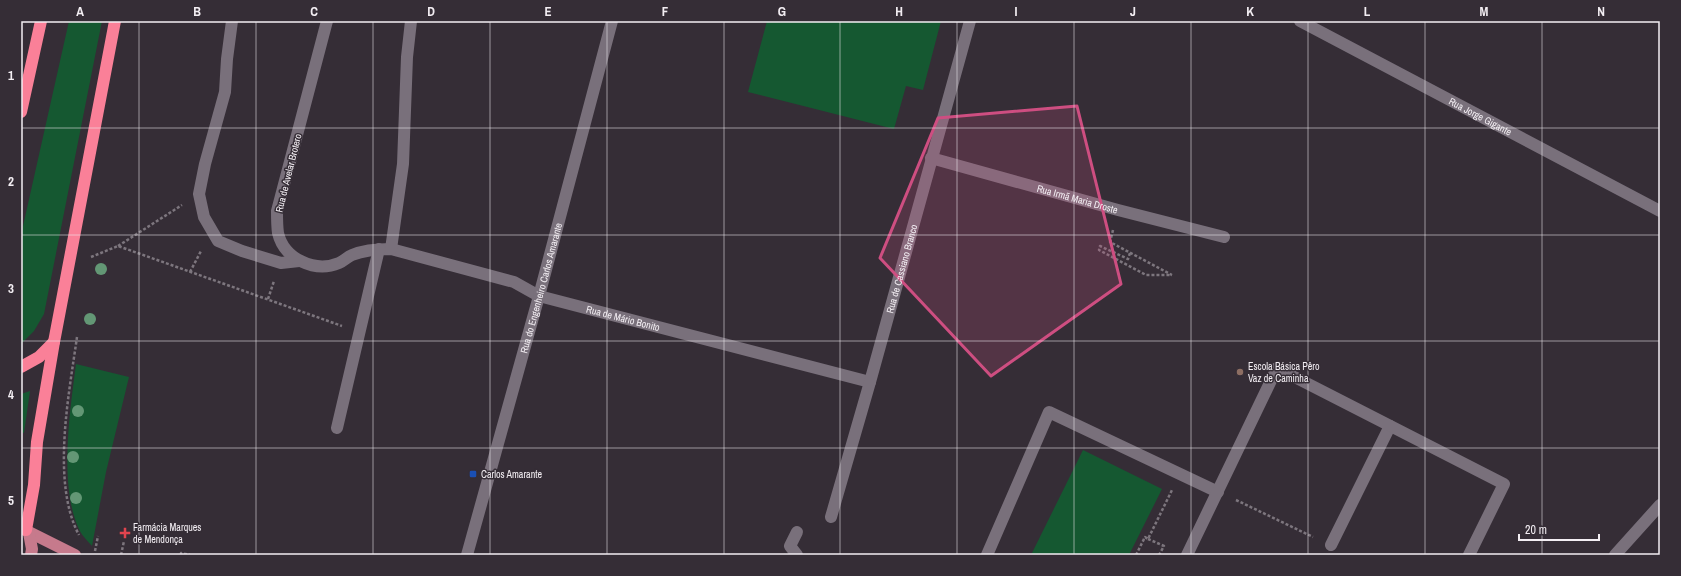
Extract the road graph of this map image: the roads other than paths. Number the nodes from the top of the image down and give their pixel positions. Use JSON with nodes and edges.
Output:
{"nodes":[{"id":1,"x":41,"y":21,"type":"edge"},
{"id":2,"x":115,"y":21,"type":"edge"},
{"id":3,"x":232,"y":21,"type":"edge"},
{"id":4,"x":327,"y":21,"type":"edge"},
{"id":5,"x":411,"y":21,"type":"edge"},
{"id":6,"x":612,"y":21,"type":"edge"},
{"id":7,"x":970,"y":21,"type":"edge"},
{"id":8,"x":1300,"y":21,"type":"edge"},
{"id":9,"x":21,"y":112,"type":"edge"},
{"id":10,"x":931,"y":158,"type":"junction"},
{"id":11,"x":1660,"y":212,"type":"edge"},
{"id":12,"x":1224,"y":237,"type":"dead end"},
{"id":13,"x":378,"y":249,"type":"junction"},
{"id":14,"x":392,"y":249,"type":"junction"},
{"id":15,"x":299,"y":261,"type":"junction"},
{"id":16,"x":539,"y":296,"type":"junction"},
{"id":17,"x":54,"y":342,"type":"junction"},
{"id":18,"x":21,"y":367,"type":"edge"},
{"id":19,"x":870,"y":382,"type":"junction"},
{"id":20,"x":1390,"y":426,"type":"junction"},
{"id":21,"x":337,"y":428,"type":"dead end"},
{"id":22,"x":1218,"y":492,"type":"junction"},
{"id":23,"x":1660,"y":505,"type":"edge"},
{"id":24,"x":831,"y":517,"type":"dead end"},
{"id":25,"x":25,"y":530,"type":"edge"},
{"id":26,"x":797,"y":532,"type":"dead end"},
{"id":27,"x":1331,"y":545,"type":"road end"},
{"id":28,"x":31,"y":555,"type":"edge"},
{"id":29,"x":75,"y":555,"type":"edge"},
{"id":30,"x":467,"y":555,"type":"edge"},
{"id":31,"x":797,"y":555,"type":"edge"},
{"id":32,"x":987,"y":555,"type":"edge"},
{"id":33,"x":1186,"y":555,"type":"edge"},
{"id":34,"x":1469,"y":555,"type":"edge"},
{"id":35,"x":1615,"y":555,"type":"edge"}],
"edges":[{"from":1,"to":9,"type":"highway"},
{"from":2,"to":17,"type":"highway"},
{"from":3,"to":15,"type":"street"},
{"from":4,"to":15,"type":"street","name":"Rua de Avelar Brotero"},
{"from":5,"to":14,"type":"street"},
{"from":6,"to":16,"type":"street","name":"Rua do Engenheiro Carlos Amarante"},
{"from":7,"to":10,"type":"street","name":"Rua de Cassiano Branco"},
{"from":8,"to":11,"type":"street","name":"Rua Jorge Gigante"},
{"from":10,"to":12,"type":"street","name":"Rua Irmã Maria Droste"},
{"from":10,"to":19,"type":"street","name":"Rua de Cassiano Branco"},
{"from":13,"to":14,"type":"street","name":"Rua de Mário Bonito"},
{"from":13,"to":15,"type":"street","name":"Rua de Avelar Brotero"},
{"from":13,"to":21,"type":"street"},
{"from":14,"to":16,"type":"street","name":"Rua de Mário Bonito"},
{"from":16,"to":19,"type":"street","name":"Rua de Mário Bonito"},
{"from":16,"to":30,"type":"street","name":"Rua do Engenheiro Carlos Amarante"},
{"from":17,"to":18,"type":"highway"},
{"from":17,"to":25,"type":"highway"},
{"from":19,"to":24,"type":"street","name":"Rua de Cassiano Branco"},
{"from":20,"to":22,"type":"street"},
{"from":20,"to":27,"type":"street"},
{"from":20,"to":34,"type":"street"},
{"from":22,"to":32,"type":"street"},
{"from":22,"to":33,"type":"street"},
{"from":23,"to":35,"type":"street"},
{"from":25,"to":28,"type":"main road"},
{"from":25,"to":29,"type":"main road"},
{"from":26,"to":31,"type":"street"}]}
